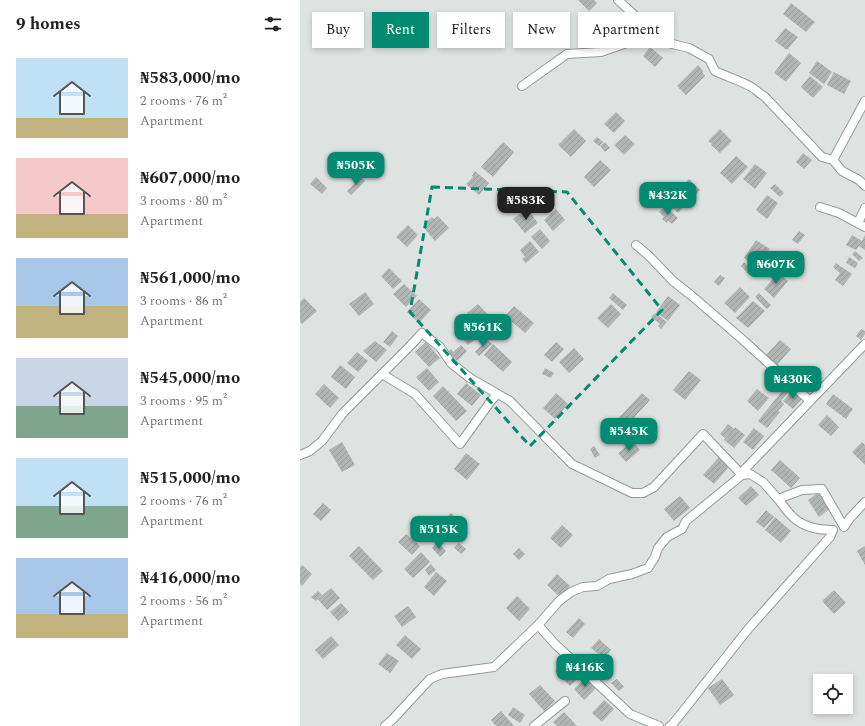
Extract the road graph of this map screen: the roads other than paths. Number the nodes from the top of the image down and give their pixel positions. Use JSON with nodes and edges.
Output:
{"nodes":[{"id":1,"x":618,"y":0,"type":"edge"},
{"id":2,"x":631,"y":12,"type":"edge"},
{"id":3,"x":674,"y":44,"type":"edge"},
{"id":4,"x":612,"y":48,"type":"edge"},
{"id":5,"x":522,"y":86,"type":"dead end"},
{"id":6,"x":865,"y":101,"type":"edge"},
{"id":7,"x":833,"y":160,"type":"junction"},
{"id":8,"x":865,"y":186,"type":"edge"},
{"id":9,"x":820,"y":207,"type":"dead end"},
{"id":10,"x":865,"y":208,"type":"edge"},
{"id":11,"x":861,"y":225,"type":"edge"},
{"id":12,"x":636,"y":245,"type":"dead end"},
{"id":13,"x":865,"y":344,"type":"edge"},
{"id":14,"x":382,"y":374,"type":"junction"},
{"id":15,"x":497,"y":394,"type":"junction"},
{"id":16,"x":810,"y":401,"type":"junction"},
{"id":17,"x":300,"y":455,"type":"edge"},
{"id":18,"x":742,"y":475,"type":"junction"},
{"id":19,"x":778,"y":499,"type":"junction"},
{"id":20,"x":865,"y":502,"type":"edge"},
{"id":21,"x":538,"y":625,"type":"junction"},
{"id":22,"x":566,"y":701,"type":"dead end"},
{"id":23,"x":386,"y":726,"type":"edge"},
{"id":24,"x":534,"y":726,"type":"edge"},
{"id":25,"x":659,"y":726,"type":"edge"},
{"id":26,"x":670,"y":726,"type":"edge"}],
"edges":[{"from":1,"to":2,"type":"street"},
{"from":3,"to":7,"type":"street"},
{"from":4,"to":5,"type":"street"},
{"from":6,"to":7,"type":"street"},
{"from":7,"to":8,"type":"street"},
{"from":9,"to":11,"type":"street"},
{"from":10,"to":11,"type":"street"},
{"from":12,"to":16,"type":"street"},
{"from":13,"to":16,"type":"street"},
{"from":14,"to":15,"type":"street"},
{"from":14,"to":15,"type":"street"},
{"from":14,"to":17,"type":"street"},
{"from":15,"to":18,"type":"street"},
{"from":16,"to":18,"type":"street"},
{"from":18,"to":19,"type":"street"},
{"from":18,"to":21,"type":"street"},
{"from":19,"to":20,"type":"street"},
{"from":19,"to":26,"type":"street"},
{"from":21,"to":23,"type":"street"},
{"from":21,"to":25,"type":"street"},
{"from":22,"to":24,"type":"street"}]}
